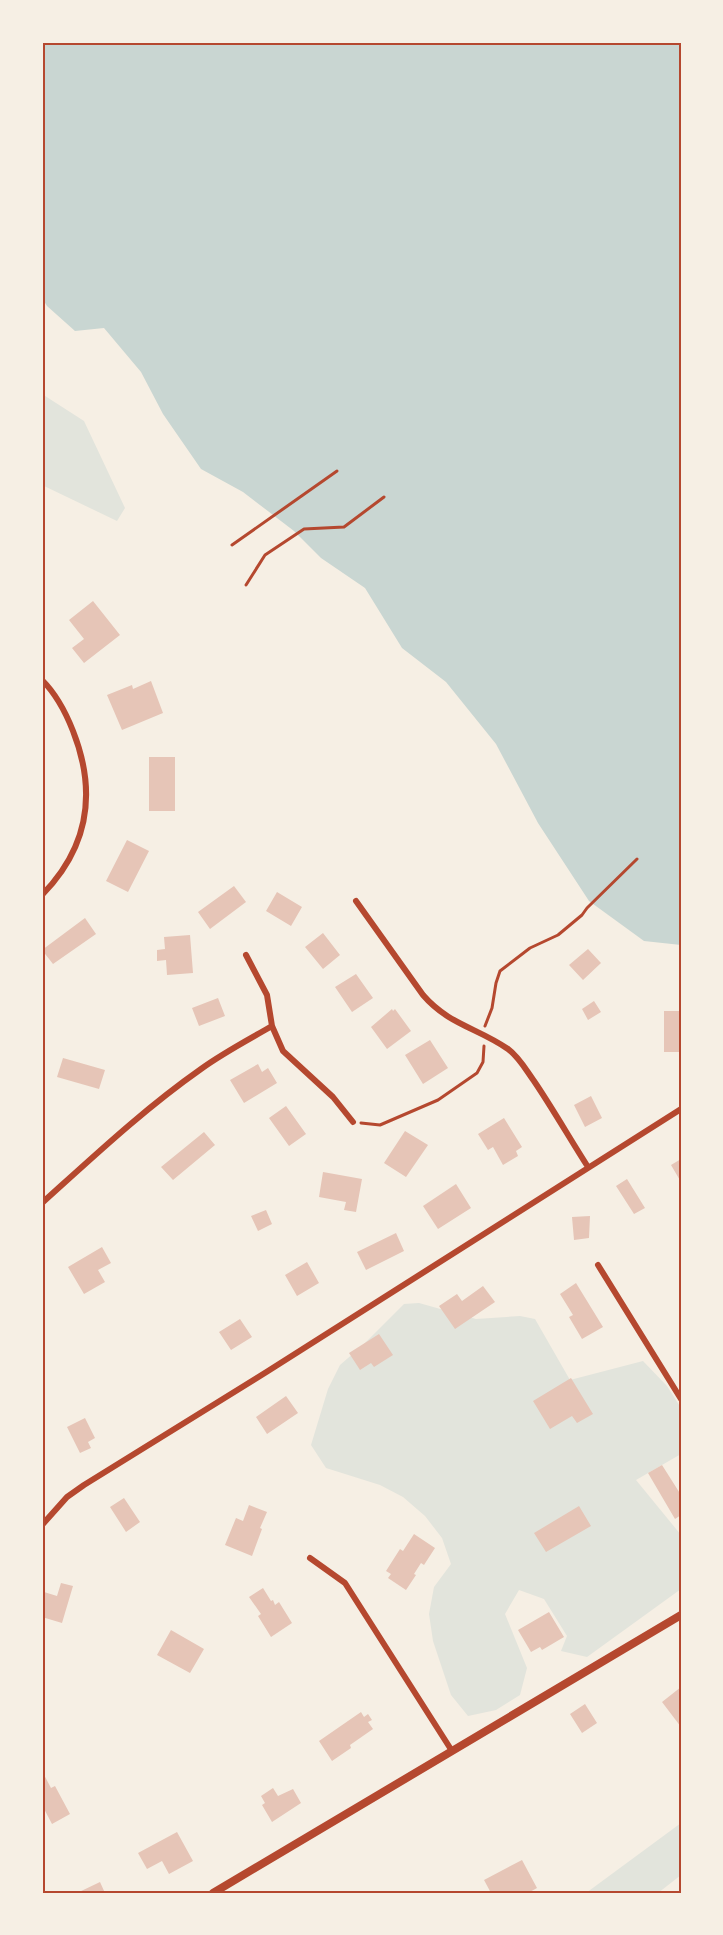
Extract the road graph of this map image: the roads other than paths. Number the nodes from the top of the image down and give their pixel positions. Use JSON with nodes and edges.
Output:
{"nodes":[{"id":1,"x":42,"y":680,"type":"edge"},
{"id":2,"x":42,"y":895,"type":"edge"},
{"id":3,"x":356,"y":901,"type":"dead end"},
{"id":4,"x":246,"y":955,"type":"dead end"},
{"id":5,"x":272,"y":1026,"type":"junction"},
{"id":6,"x":681,"y":1109,"type":"edge"},
{"id":7,"x":353,"y":1122,"type":"dead end"},
{"id":8,"x":588,"y":1167,"type":"junction"},
{"id":9,"x":42,"y":1203,"type":"edge"},
{"id":10,"x":598,"y":1265,"type":"dead end"},
{"id":11,"x":681,"y":1399,"type":"edge"},
{"id":12,"x":42,"y":1525,"type":"edge"},
{"id":13,"x":310,"y":1558,"type":"dead end"},
{"id":14,"x":681,"y":1615,"type":"edge"},
{"id":15,"x":452,"y":1751,"type":"junction"},
{"id":16,"x":213,"y":1893,"type":"edge"}],
"edges":[{"from":1,"to":2,"type":"street"},
{"from":3,"to":8,"type":"street"},
{"from":4,"to":5,"type":"street"},
{"from":5,"to":7,"type":"street"},
{"from":5,"to":9,"type":"street"},
{"from":6,"to":8,"type":"street"},
{"from":8,"to":12,"type":"street"},
{"from":10,"to":11,"type":"street"},
{"from":13,"to":15,"type":"street"},
{"from":14,"to":15,"type":"street"},
{"from":15,"to":16,"type":"street"}]}
